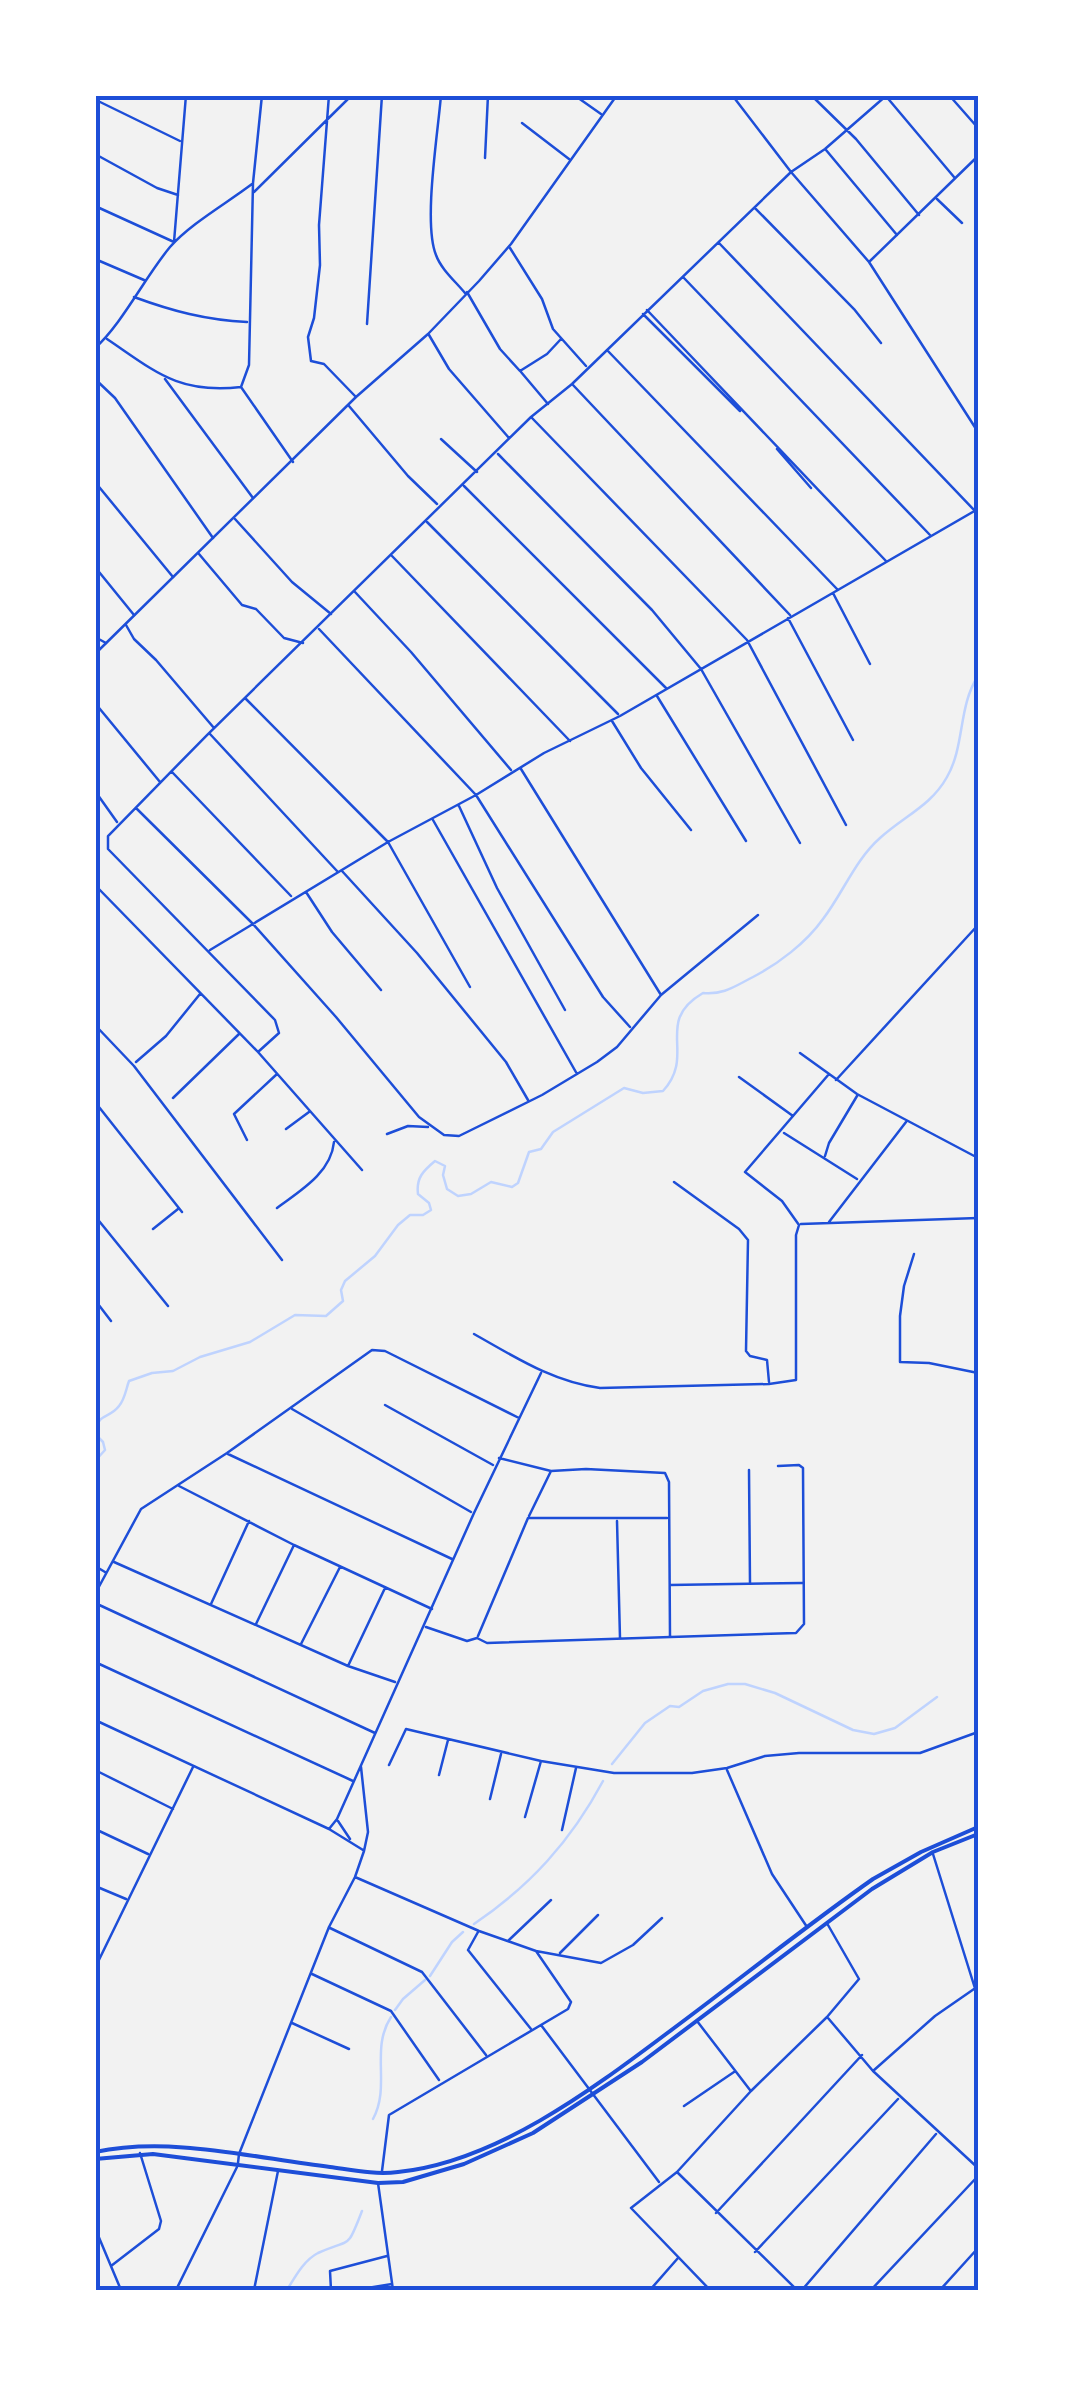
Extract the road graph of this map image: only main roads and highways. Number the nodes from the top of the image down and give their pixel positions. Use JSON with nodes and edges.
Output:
{"nodes":[{"id":1,"x":978,"y":1827,"type":"edge"},
{"id":2,"x":978,"y":1834,"type":"edge"},
{"id":3,"x":95,"y":2155,"type":"edge"}],
"edges":[{"from":1,"to":3,"type":"main road"},
{"from":2,"to":3,"type":"main road"}]}
